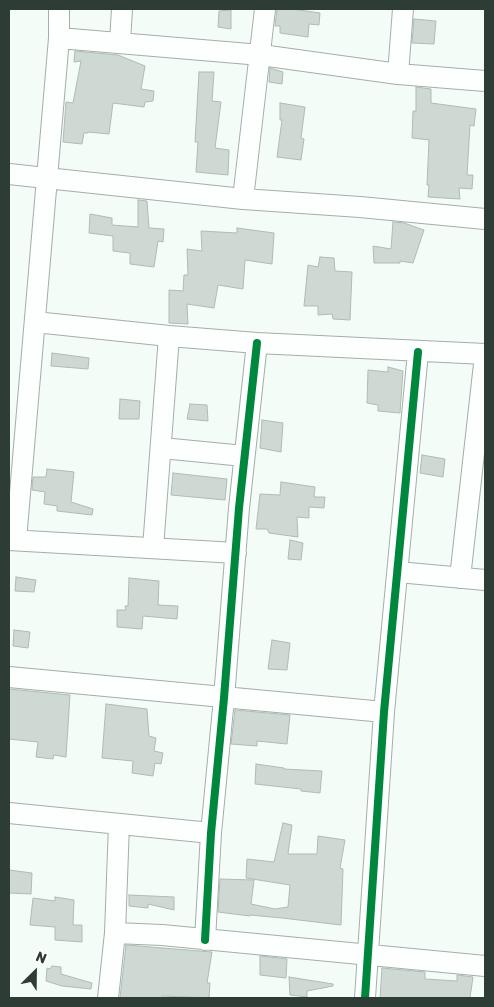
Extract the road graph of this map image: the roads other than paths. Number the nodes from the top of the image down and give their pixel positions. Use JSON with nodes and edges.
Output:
{"nodes":[{"id":1,"x":59,"y":9,"type":"edge"},
{"id":2,"x":122,"y":9,"type":"edge"},
{"id":3,"x":265,"y":9,"type":"edge"},
{"id":4,"x":403,"y":9,"type":"edge"},
{"id":5,"x":58,"y":38,"type":"junction"},
{"id":6,"x":120,"y":42,"type":"junction"},
{"id":7,"x":261,"y":55,"type":"junction"},
{"id":8,"x":398,"y":74,"type":"junction"},
{"id":9,"x":485,"y":81,"type":"edge"},
{"id":10,"x":9,"y":174,"type":"edge"},
{"id":11,"x":47,"y":178,"type":"junction"},
{"id":12,"x":243,"y":199,"type":"junction"},
{"id":13,"x":485,"y":219,"type":"edge"},
{"id":14,"x":35,"y":322,"type":"junction"},
{"id":15,"x":169,"y":336,"type":"junction"},
{"id":16,"x":257,"y":343,"type":"junction"},
{"id":17,"x":418,"y":352,"type":"junction"},
{"id":18,"x":485,"y":354,"type":"edge"},
{"id":19,"x":481,"y":441,"type":"edge"},
{"id":20,"x":162,"y":448,"type":"junction"},
{"id":21,"x":244,"y":456,"type":"junction"},
{"id":22,"x":12,"y":540,"type":"edge"},
{"id":23,"x":153,"y":548,"type":"junction"},
{"id":24,"x":236,"y":553,"type":"junction"},
{"id":25,"x":398,"y":572,"type":"junction"},
{"id":26,"x":460,"y":578,"type":"junction"},
{"id":27,"x":485,"y":580,"type":"edge"},
{"id":28,"x":9,"y":677,"type":"edge"},
{"id":29,"x":224,"y":698,"type":"junction"},
{"id":30,"x":384,"y":712,"type":"junction"},
{"id":31,"x":9,"y":813,"type":"edge"},
{"id":32,"x":119,"y":824,"type":"junction"},
{"id":33,"x":211,"y":833,"type":"junction"},
{"id":34,"x":115,"y":932,"type":"junction"},
{"id":35,"x":205,"y":940,"type":"junction"},
{"id":36,"x":368,"y":955,"type":"junction"},
{"id":37,"x":485,"y":966,"type":"edge"},
{"id":38,"x":108,"y":998,"type":"edge"},
{"id":39,"x":365,"y":998,"type":"edge"}],
"edges":[{"from":1,"to":5,"type":"street"},
{"from":2,"to":6,"type":"street"},
{"from":3,"to":7,"type":"street"},
{"from":4,"to":8,"type":"street"},
{"from":5,"to":6,"type":"street"},
{"from":5,"to":11,"type":"street"},
{"from":6,"to":7,"type":"street"},
{"from":7,"to":8,"type":"street"},
{"from":7,"to":12,"type":"street"},
{"from":8,"to":9,"type":"street"},
{"from":10,"to":11,"type":"street"},
{"from":11,"to":12,"type":"street"},
{"from":11,"to":14,"type":"street"},
{"from":12,"to":13,"type":"street"},
{"from":14,"to":15,"type":"street"},
{"from":14,"to":22,"type":"street"},
{"from":15,"to":16,"type":"street"},
{"from":15,"to":20,"type":"street"},
{"from":16,"to":17,"type":"street"},
{"from":16,"to":21,"type":"street"},
{"from":17,"to":18,"type":"street"},
{"from":17,"to":25,"type":"street"},
{"from":18,"to":19,"type":"street"},
{"from":19,"to":26,"type":"street"},
{"from":20,"to":21,"type":"street"},
{"from":20,"to":23,"type":"street"},
{"from":21,"to":24,"type":"street"},
{"from":22,"to":23,"type":"street"},
{"from":23,"to":24,"type":"street"},
{"from":24,"to":29,"type":"street"},
{"from":25,"to":26,"type":"street"},
{"from":25,"to":30,"type":"street"},
{"from":26,"to":27,"type":"street"},
{"from":28,"to":29,"type":"street"},
{"from":29,"to":30,"type":"street"},
{"from":29,"to":33,"type":"street"},
{"from":30,"to":36,"type":"street"},
{"from":31,"to":32,"type":"street"},
{"from":32,"to":33,"type":"street"},
{"from":32,"to":34,"type":"street"},
{"from":33,"to":35,"type":"street"},
{"from":34,"to":35,"type":"street"},
{"from":34,"to":38,"type":"street"},
{"from":35,"to":36,"type":"street"},
{"from":36,"to":37,"type":"street"},
{"from":36,"to":39,"type":"street"}]}
